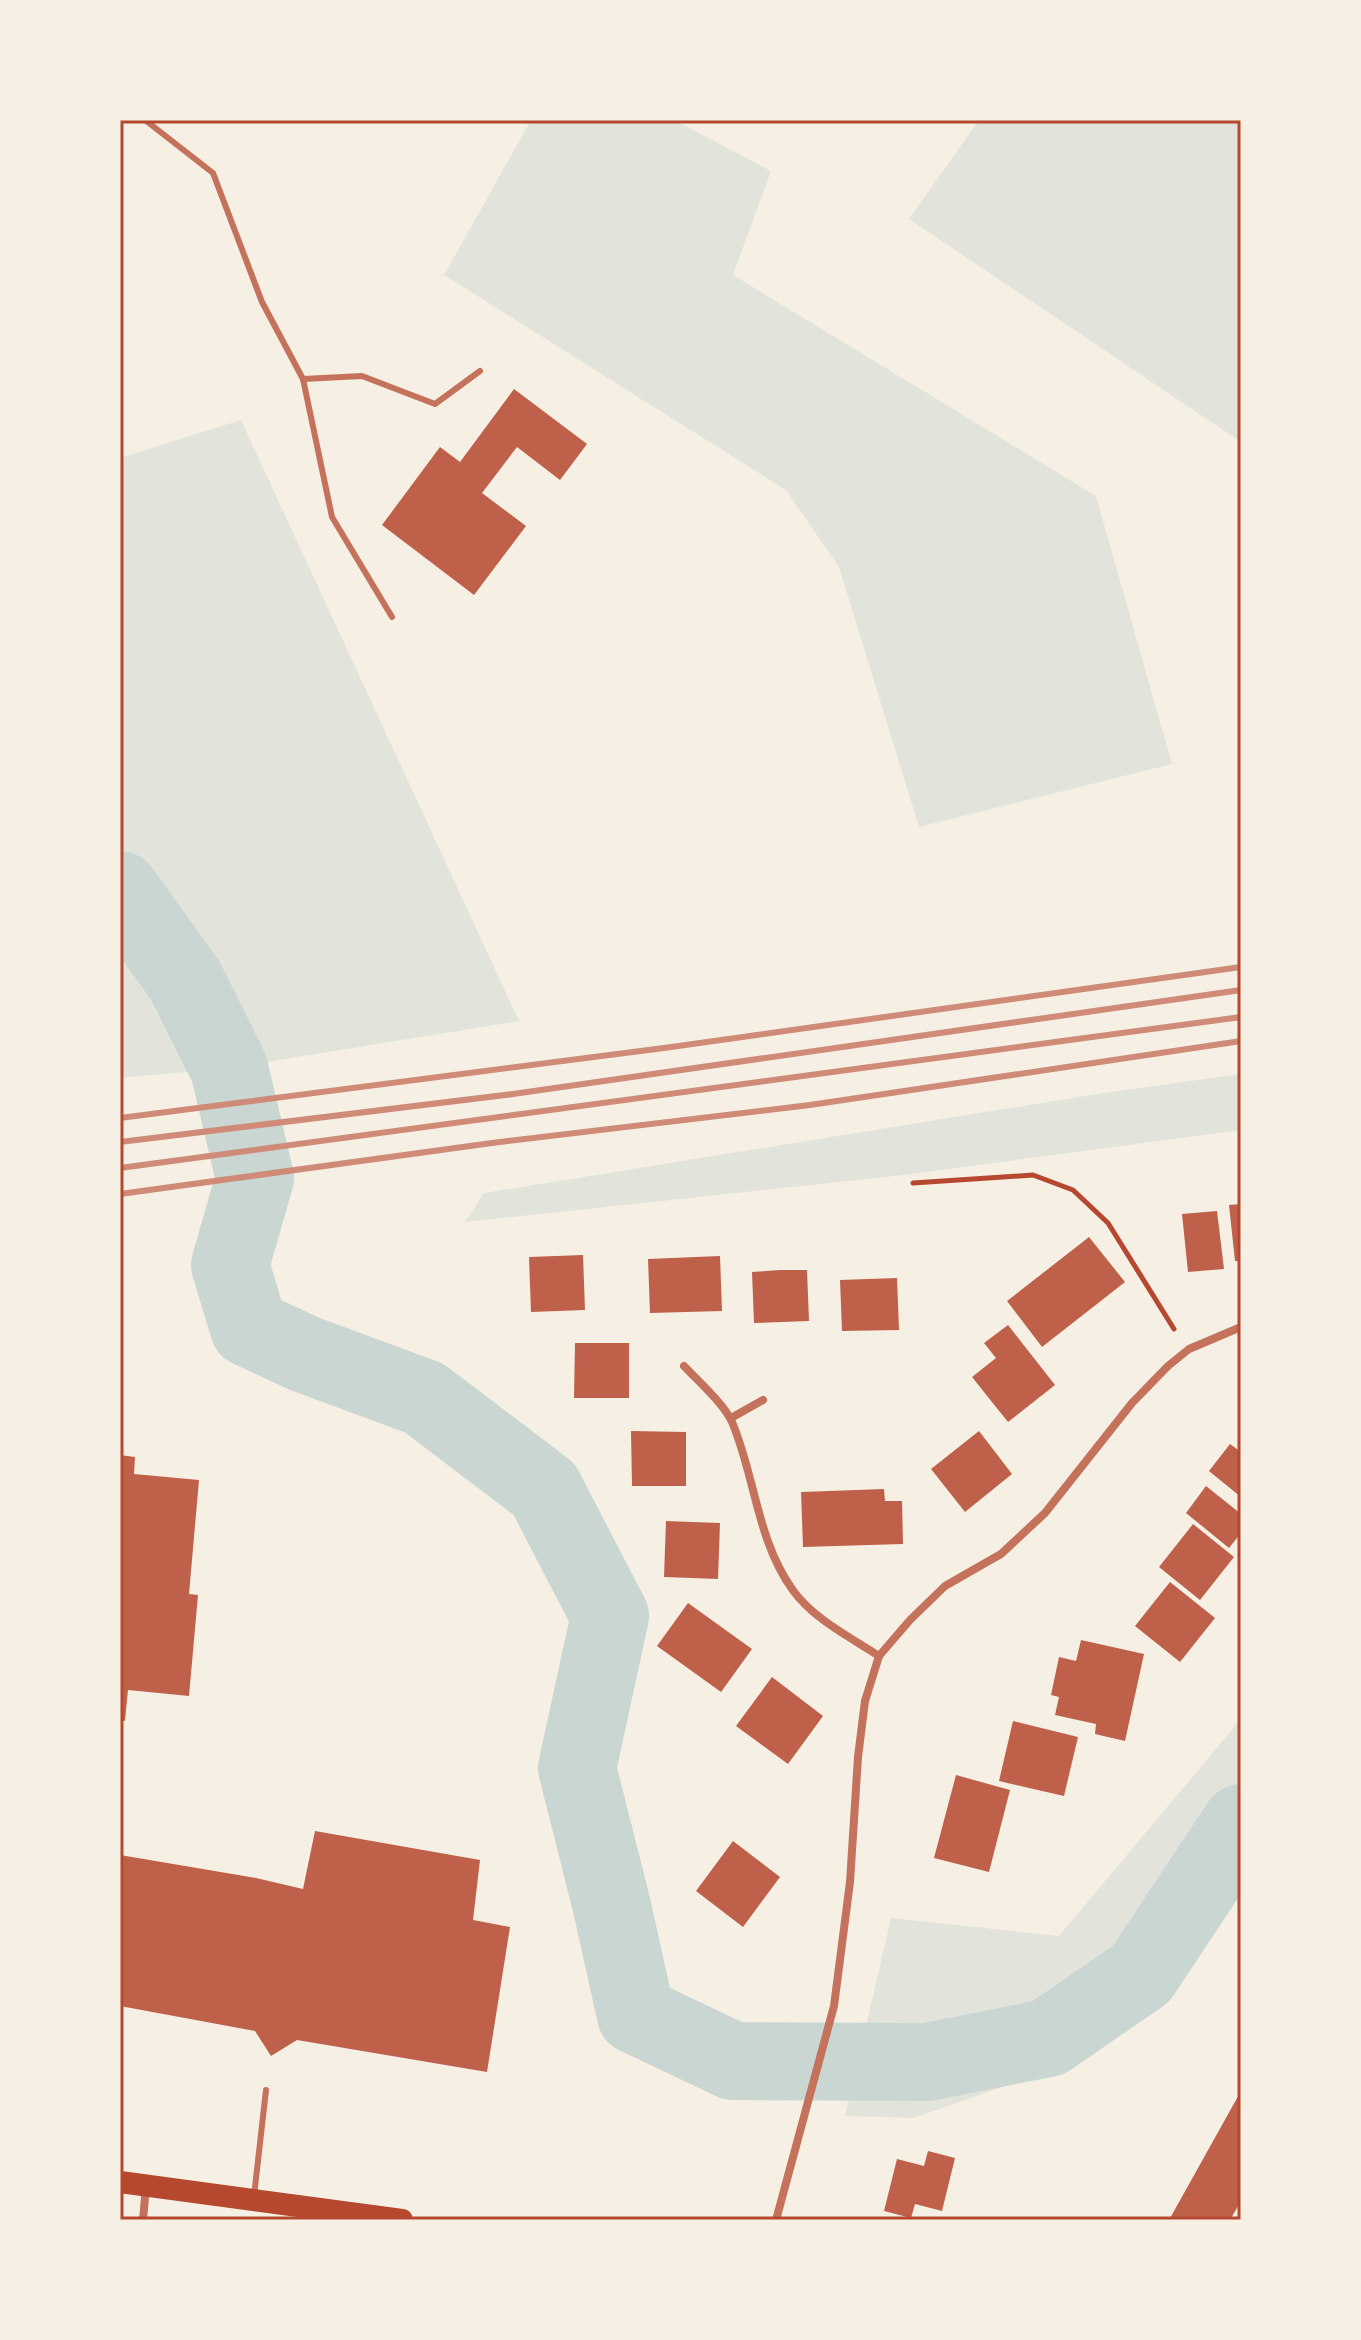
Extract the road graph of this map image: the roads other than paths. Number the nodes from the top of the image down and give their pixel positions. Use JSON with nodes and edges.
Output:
{"nodes":[{"id":1,"x":145,"y":120,"type":"edge"},
{"id":2,"x":480,"y":371,"type":"dead end"},
{"id":3,"x":303,"y":379,"type":"junction"},
{"id":4,"x":392,"y":617,"type":"dead end"},
{"id":5,"x":1241,"y":1327,"type":"edge"},
{"id":6,"x":684,"y":1366,"type":"dead end"},
{"id":7,"x":763,"y":1400,"type":"dead end"},
{"id":8,"x":731,"y":1418,"type":"junction"},
{"id":9,"x":879,"y":1656,"type":"junction"},
{"id":10,"x":266,"y":2090,"type":"dead end"},
{"id":11,"x":120,"y":2182,"type":"edge"},
{"id":12,"x":146,"y":2185,"type":"junction"},
{"id":13,"x":253,"y":2200,"type":"junction"},
{"id":14,"x":143,"y":2220,"type":"edge"},
{"id":15,"x":402,"y":2220,"type":"edge"},
{"id":16,"x":776,"y":2220,"type":"edge"}],
"edges":[{"from":1,"to":3,"type":"lane"},
{"from":2,"to":3,"type":"lane"},
{"from":3,"to":4,"type":"lane"},
{"from":5,"to":9,"type":"street"},
{"from":6,"to":8,"type":"street"},
{"from":7,"to":8,"type":"street"},
{"from":8,"to":9,"type":"street"},
{"from":9,"to":16,"type":"street"},
{"from":10,"to":13,"type":"lane"},
{"from":11,"to":12,"type":"highway"},
{"from":12,"to":13,"type":"highway"},
{"from":12,"to":14,"type":"street"},
{"from":13,"to":15,"type":"highway"}]}
